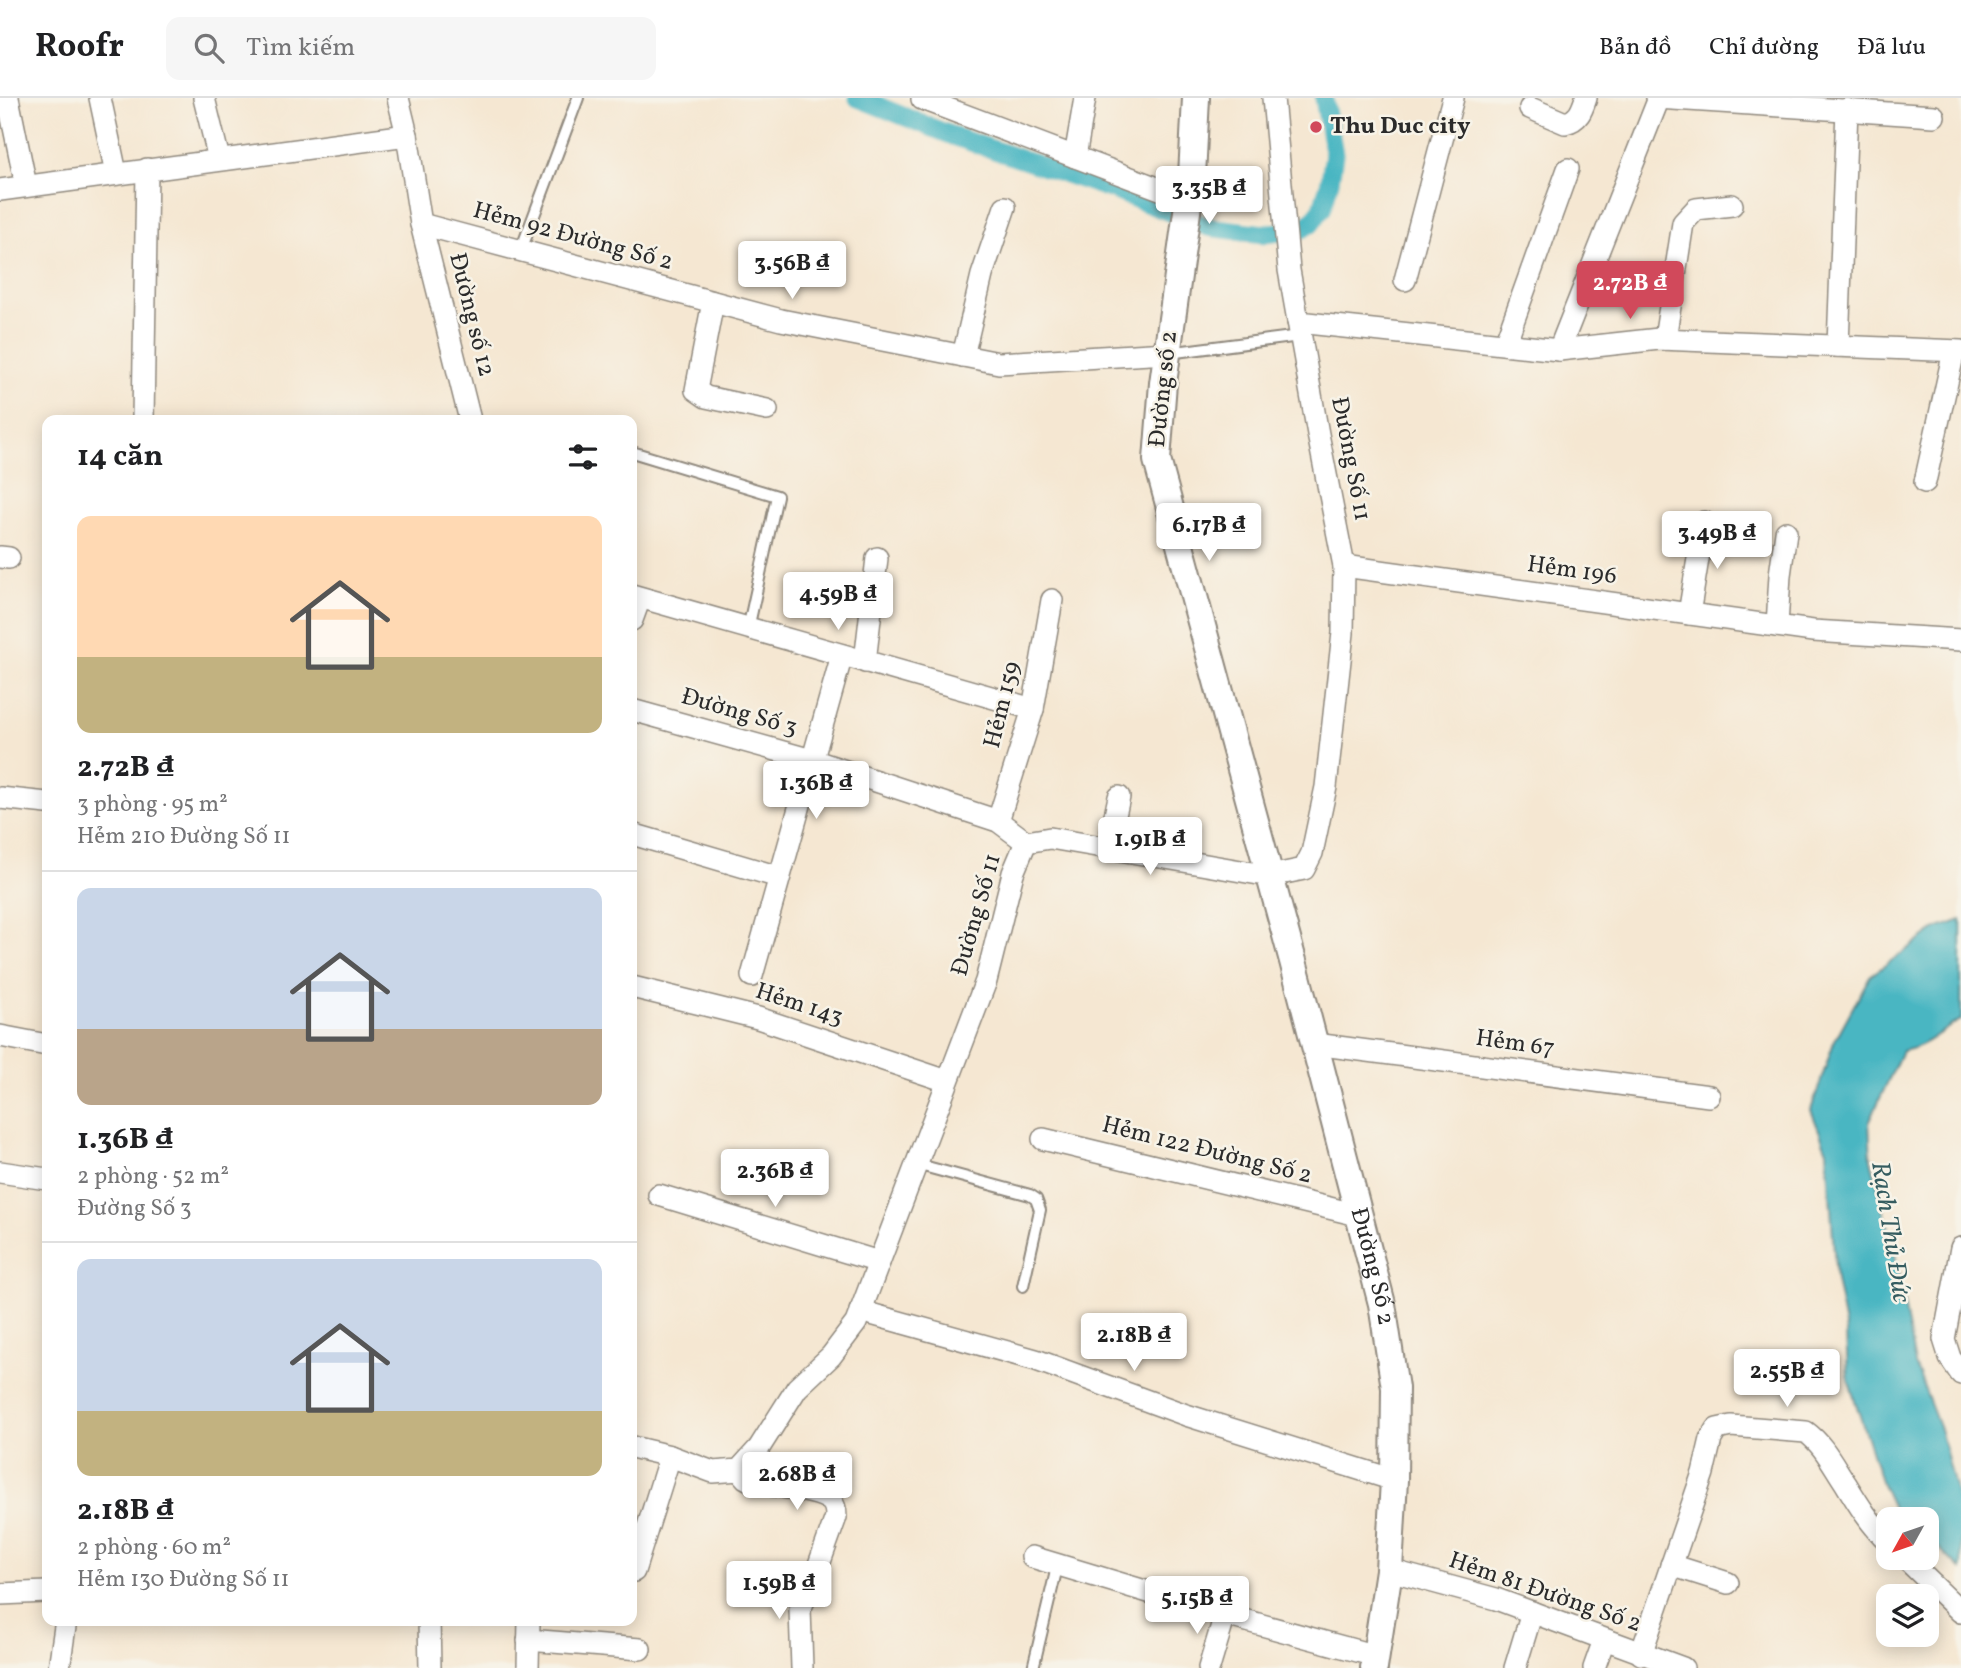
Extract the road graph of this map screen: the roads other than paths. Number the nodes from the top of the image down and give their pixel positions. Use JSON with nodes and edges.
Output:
{"nodes":[{"id":1,"x":8,"y":98,"type":"edge"},
{"id":2,"x":100,"y":98,"type":"edge"},
{"id":3,"x":204,"y":98,"type":"edge"},
{"id":4,"x":398,"y":98,"type":"edge"},
{"id":5,"x":578,"y":98,"type":"edge"},
{"id":6,"x":1085,"y":98,"type":"edge"},
{"id":7,"x":1196,"y":98,"type":"edge"},
{"id":8,"x":1273,"y":98,"type":"edge"},
{"id":9,"x":1452,"y":98,"type":"edge"},
{"id":10,"x":1586,"y":98,"type":"edge"},
{"id":11,"x":1659,"y":98,"type":"edge"},
{"id":12,"x":922,"y":99,"type":"edge"},
{"id":13,"x":1530,"y":108,"type":"dead end"},
{"id":14,"x":1847,"y":109,"type":"junction"},
{"id":15,"x":1934,"y":116,"type":"dead end"},
{"id":16,"x":407,"y":135,"type":"junction"},
{"id":17,"x":1075,"y":157,"type":"junction"},
{"id":18,"x":219,"y":159,"type":"junction"},
{"id":19,"x":147,"y":169,"type":"junction"},
{"id":20,"x":1568,"y":169,"type":"dead end"},
{"id":21,"x":116,"y":173,"type":"junction"},
{"id":22,"x":26,"y":186,"type":"junction"},
{"id":23,"x":0,"y":190,"type":"edge"},
{"id":24,"x":1189,"y":200,"type":"junction"},
{"id":25,"x":1732,"y":205,"type":"dead end"},
{"id":26,"x":1005,"y":207,"type":"dead end"},
{"id":27,"x":421,"y":224,"type":"junction"},
{"id":28,"x":521,"y":250,"type":"junction"},
{"id":29,"x":1405,"y":280,"type":"dead end"},
{"id":30,"x":713,"y":302,"type":"junction"},
{"id":31,"x":1299,"y":329,"type":"junction"},
{"id":32,"x":1665,"y":339,"type":"junction"},
{"id":33,"x":1504,"y":344,"type":"junction"},
{"id":34,"x":1838,"y":346,"type":"junction"},
{"id":35,"x":1559,"y":350,"type":"junction"},
{"id":36,"x":1958,"y":351,"type":"edge"},
{"id":37,"x":1167,"y":353,"type":"junction"},
{"id":38,"x":963,"y":356,"type":"junction"},
{"id":39,"x":767,"y":410,"type":"dead end"},
{"id":40,"x":143,"y":415,"type":"edge"},
{"id":41,"x":469,"y":415,"type":"edge"},
{"id":42,"x":637,"y":454,"type":"edge"},
{"id":43,"x":1925,"y":482,"type":"dead end"},
{"id":44,"x":1704,"y":522,"type":"dead end"},
{"id":45,"x":1786,"y":532,"type":"dead end"},
{"id":46,"x":877,"y":558,"type":"dead end"},
{"id":47,"x":1344,"y":566,"type":"junction"},
{"id":48,"x":637,"y":597,"type":"edge"},
{"id":49,"x":1052,"y":600,"type":"dead end"},
{"id":50,"x":1689,"y":614,"type":"junction"},
{"id":51,"x":1777,"y":626,"type":"junction"},
{"id":52,"x":748,"y":629,"type":"junction"},
{"id":53,"x":1961,"y":640,"type":"edge"},
{"id":54,"x":842,"y":655,"type":"junction"},
{"id":55,"x":865,"y":662,"type":"junction"},
{"id":56,"x":1033,"y":709,"type":"junction"},
{"id":57,"x":637,"y":711,"type":"edge"},
{"id":58,"x":812,"y":760,"type":"junction"},
{"id":59,"x":1119,"y":797,"type":"dead end"},
{"id":60,"x":0,"y":798,"type":"edge"},
{"id":61,"x":42,"y":802,"type":"edge"},
{"id":62,"x":998,"y":821,"type":"junction"},
{"id":63,"x":637,"y":835,"type":"edge"},
{"id":64,"x":1026,"y":842,"type":"junction"},
{"id":65,"x":1108,"y":848,"type":"junction"},
{"id":66,"x":1270,"y":876,"type":"junction"},
{"id":67,"x":779,"y":877,"type":"junction"},
{"id":68,"x":752,"y":976,"type":"dead end"},
{"id":69,"x":637,"y":988,"type":"edge"},
{"id":70,"x":0,"y":1037,"type":"edge"},
{"id":71,"x":42,"y":1044,"type":"edge"},
{"id":72,"x":1315,"y":1044,"type":"junction"},
{"id":73,"x":947,"y":1081,"type":"junction"},
{"id":74,"x":1709,"y":1096,"type":"dead end"},
{"id":75,"x":1043,"y":1139,"type":"dead end"},
{"id":76,"x":916,"y":1164,"type":"junction"},
{"id":77,"x":0,"y":1172,"type":"edge"},
{"id":78,"x":42,"y":1179,"type":"edge"},
{"id":79,"x":659,"y":1195,"type":"dead end"},
{"id":80,"x":1358,"y":1215,"type":"junction"},
{"id":81,"x":1961,"y":1248,"type":"edge"},
{"id":82,"x":879,"y":1262,"type":"junction"},
{"id":83,"x":1023,"y":1286,"type":"dead end"},
{"id":84,"x":860,"y":1311,"type":"junction"},
{"id":85,"x":1961,"y":1374,"type":"edge"},
{"id":86,"x":637,"y":1448,"type":"edge"},
{"id":87,"x":670,"y":1456,"type":"junction"},
{"id":88,"x":739,"y":1470,"type":"junction"},
{"id":89,"x":1394,"y":1480,"type":"junction"},
{"id":90,"x":1876,"y":1528,"type":"edge"},
{"id":91,"x":1032,"y":1557,"type":"dead end"},
{"id":92,"x":637,"y":1561,"type":"edge"},
{"id":93,"x":1058,"y":1563,"type":"junction"},
{"id":94,"x":1671,"y":1565,"type":"junction"},
{"id":95,"x":1389,"y":1570,"type":"junction"},
{"id":96,"x":1917,"y":1570,"type":"edge"},
{"id":97,"x":1728,"y":1583,"type":"dead end"},
{"id":98,"x":42,"y":1592,"type":"edge"},
{"id":99,"x":0,"y":1594,"type":"edge"},
{"id":100,"x":1532,"y":1612,"type":"junction"},
{"id":101,"x":1961,"y":1612,"type":"edge"},
{"id":102,"x":1225,"y":1615,"type":"junction"},
{"id":103,"x":65,"y":1626,"type":"edge"},
{"id":104,"x":429,"y":1626,"type":"edge"},
{"id":105,"x":529,"y":1630,"type":"edge"},
{"id":106,"x":1604,"y":1640,"type":"junction"},
{"id":107,"x":640,"y":1649,"type":"dead end"},
{"id":108,"x":1641,"y":1654,"type":"junction"},
{"id":109,"x":1375,"y":1662,"type":"edge"},
{"id":110,"x":1679,"y":1667,"type":"edge"},
{"id":111,"x":59,"y":1668,"type":"edge"},
{"id":112,"x":430,"y":1668,"type":"edge"},
{"id":113,"x":528,"y":1668,"type":"edge"},
{"id":114,"x":802,"y":1668,"type":"edge"},
{"id":115,"x":1033,"y":1668,"type":"edge"},
{"id":116,"x":1209,"y":1668,"type":"edge"},
{"id":117,"x":1515,"y":1668,"type":"edge"},
{"id":118,"x":1594,"y":1668,"type":"edge"}],
"edges":[{"from":1,"to":22,"type":"street"},
{"from":2,"to":21,"type":"street"},
{"from":3,"to":18,"type":"street"},
{"from":4,"to":16,"type":"street","name":"Đường số 12"},
{"from":5,"to":28,"type":"lane"},
{"from":6,"to":17,"type":"street"},
{"from":7,"to":24,"type":"street","name":"Đường số 2"},
{"from":8,"to":31,"type":"street","name":"Đường Số 11"},
{"from":9,"to":29,"type":"street"},
{"from":10,"to":13,"type":"street"},
{"from":11,"to":14,"type":"street"},
{"from":11,"to":35,"type":"street"},
{"from":12,"to":17,"type":"street"},
{"from":14,"to":15,"type":"street"},
{"from":14,"to":34,"type":"street"},
{"from":16,"to":18,"type":"street"},
{"from":16,"to":27,"type":"street","name":"Đường số 12"},
{"from":17,"to":24,"type":"street"},
{"from":18,"to":19,"type":"street"},
{"from":19,"to":21,"type":"street"},
{"from":19,"to":40,"type":"street"},
{"from":20,"to":33,"type":"street"},
{"from":21,"to":22,"type":"street"},
{"from":22,"to":23,"type":"street"},
{"from":24,"to":37,"type":"street","name":"Đường số 2"},
{"from":25,"to":32,"type":"street"},
{"from":26,"to":38,"type":"street"},
{"from":27,"to":28,"type":"street","name":"Hẻm 92 Đường Số 2"},
{"from":27,"to":41,"type":"street","name":"Đường số 12"},
{"from":28,"to":30,"type":"street","name":"Hẻm 92 Đường Số 2"},
{"from":30,"to":38,"type":"street","name":"Hẻm 92 Đường Số 2"},
{"from":30,"to":39,"type":"street"},
{"from":31,"to":33,"type":"street"},
{"from":31,"to":37,"type":"lane"},
{"from":31,"to":47,"type":"street","name":"Đường Số 11"},
{"from":32,"to":34,"type":"street"},
{"from":32,"to":35,"type":"street"},
{"from":33,"to":35,"type":"street"},
{"from":34,"to":36,"type":"street"},
{"from":36,"to":43,"type":"street"},
{"from":37,"to":38,"type":"street","name":"Hẻm 92 Đường Số 2"},
{"from":37,"to":66,"type":"street","name":"Đường số 2"},
{"from":42,"to":52,"type":"lane"},
{"from":44,"to":50,"type":"street"},
{"from":45,"to":51,"type":"street"},
{"from":46,"to":55,"type":"street"},
{"from":47,"to":50,"type":"street","name":"Hẻm 196"},
{"from":47,"to":66,"type":"street","name":"Đường Số 11"},
{"from":48,"to":52,"type":"street"},
{"from":49,"to":56,"type":"street","name":"Hẻm 159"},
{"from":50,"to":51,"type":"street","name":"Hẻm 196"},
{"from":51,"to":53,"type":"street","name":"Hẻm 196"},
{"from":52,"to":54,"type":"street"},
{"from":54,"to":55,"type":"street"},
{"from":54,"to":58,"type":"street"},
{"from":55,"to":56,"type":"street"},
{"from":56,"to":62,"type":"street","name":"Hẻm 159"},
{"from":57,"to":58,"type":"street","name":"Đường Số 3"},
{"from":58,"to":62,"type":"street","name":"Đường Số 3"},
{"from":58,"to":67,"type":"street"},
{"from":59,"to":65,"type":"street"},
{"from":60,"to":61,"type":"street"},
{"from":62,"to":64,"type":"street","name":"Đường Số 3"},
{"from":63,"to":67,"type":"street"},
{"from":64,"to":65,"type":"street","name":"Đường Số 11"},
{"from":64,"to":73,"type":"street","name":"Đường Số 11"},
{"from":65,"to":66,"type":"street","name":"Đường Số 11"},
{"from":66,"to":72,"type":"street","name":"Đường Số 2"},
{"from":67,"to":68,"type":"street"},
{"from":69,"to":73,"type":"street","name":"Hẻm 143"},
{"from":70,"to":71,"type":"street"},
{"from":72,"to":74,"type":"street","name":"Hẻm 67"},
{"from":72,"to":80,"type":"street","name":"Đường Số 2"},
{"from":73,"to":76,"type":"street","name":"Đường Số 11"},
{"from":75,"to":80,"type":"street","name":"Hẻm 122 Đường Số 2"},
{"from":76,"to":82,"type":"street","name":"Đường Số 11"},
{"from":76,"to":83,"type":"lane"},
{"from":77,"to":78,"type":"street"},
{"from":79,"to":82,"type":"street"},
{"from":80,"to":89,"type":"street","name":"Đường Số 2"},
{"from":81,"to":85,"type":"street"},
{"from":82,"to":84,"type":"street","name":"Đường Số 11"},
{"from":84,"to":88,"type":"street","name":"Đường Số 11"},
{"from":84,"to":89,"type":"street"},
{"from":86,"to":87,"type":"street"},
{"from":87,"to":88,"type":"street"},
{"from":87,"to":92,"type":"street"},
{"from":88,"to":114,"type":"street"},
{"from":89,"to":95,"type":"street","name":"Đường Số 2"},
{"from":90,"to":94,"type":"street"},
{"from":91,"to":93,"type":"street"},
{"from":93,"to":102,"type":"street"},
{"from":93,"to":115,"type":"lane"},
{"from":94,"to":97,"type":"street"},
{"from":94,"to":108,"type":"street"},
{"from":95,"to":100,"type":"street","name":"Hẻm 81 Đường Số 2"},
{"from":95,"to":109,"type":"street","name":"Đường Số 2"},
{"from":96,"to":101,"type":"street"},
{"from":98,"to":99,"type":"street"},
{"from":100,"to":106,"type":"street","name":"Hẻm 81 Đường Số 2"},
{"from":100,"to":117,"type":"street"},
{"from":102,"to":109,"type":"street"},
{"from":102,"to":116,"type":"street"},
{"from":103,"to":111,"type":"street"},
{"from":104,"to":112,"type":"street"},
{"from":105,"to":107,"type":"street"},
{"from":105,"to":113,"type":"street"},
{"from":106,"to":108,"type":"street","name":"Hẻm 81 Đường Số 2"},
{"from":106,"to":118,"type":"street"},
{"from":108,"to":110,"type":"street","name":"Hẻm 81 Đường Số 2"}]}
